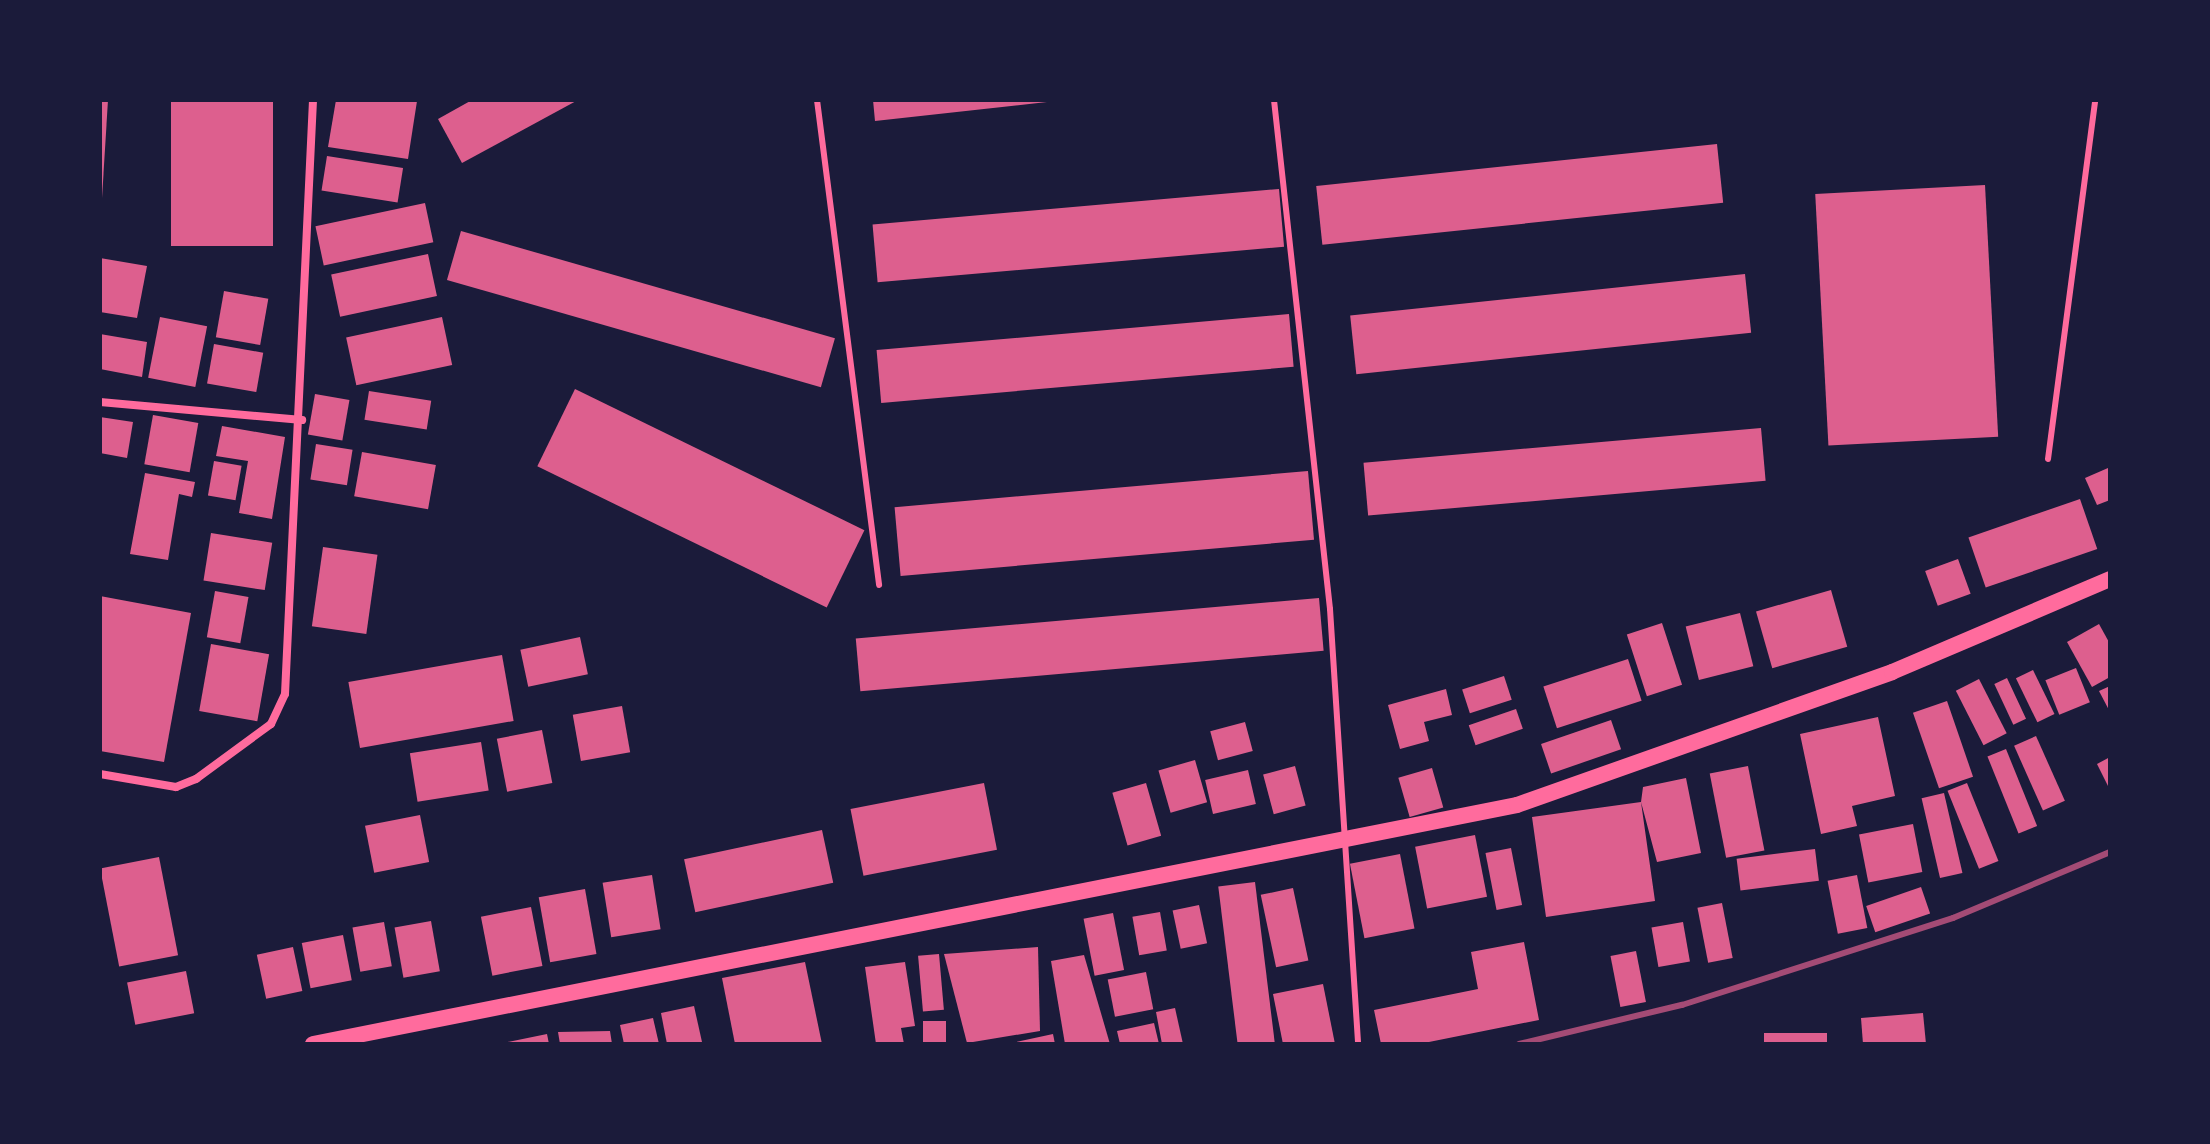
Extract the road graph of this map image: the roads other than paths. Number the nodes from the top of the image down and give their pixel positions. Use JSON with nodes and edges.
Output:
{"nodes":[{"id":1,"x":313,"y":100,"type":"edge"},
{"id":2,"x":817,"y":100,"type":"edge"},
{"id":3,"x":1274,"y":100,"type":"edge"},
{"id":4,"x":2095,"y":100,"type":"edge"},
{"id":5,"x":100,"y":402,"type":"edge"},
{"id":6,"x":302,"y":420,"type":"junction"},
{"id":7,"x":2048,"y":459,"type":"dead end"},
{"id":8,"x":2110,"y":579,"type":"edge"},
{"id":9,"x":879,"y":585,"type":"dead end"},
{"id":10,"x":100,"y":774,"type":"edge"},
{"id":11,"x":1347,"y":838,"type":"junction"},
{"id":12,"x":313,"y":1044,"type":"edge"},
{"id":13,"x":1358,"y":1044,"type":"edge"}],
"edges":[{"from":1,"to":6,"type":"street"},
{"from":2,"to":9,"type":"lane"},
{"from":3,"to":11,"type":"lane"},
{"from":4,"to":7,"type":"lane"},
{"from":5,"to":6,"type":"street"},
{"from":6,"to":10,"type":"street"},
{"from":8,"to":11,"type":"main road"},
{"from":11,"to":12,"type":"main road"},
{"from":11,"to":13,"type":"lane"}]}
